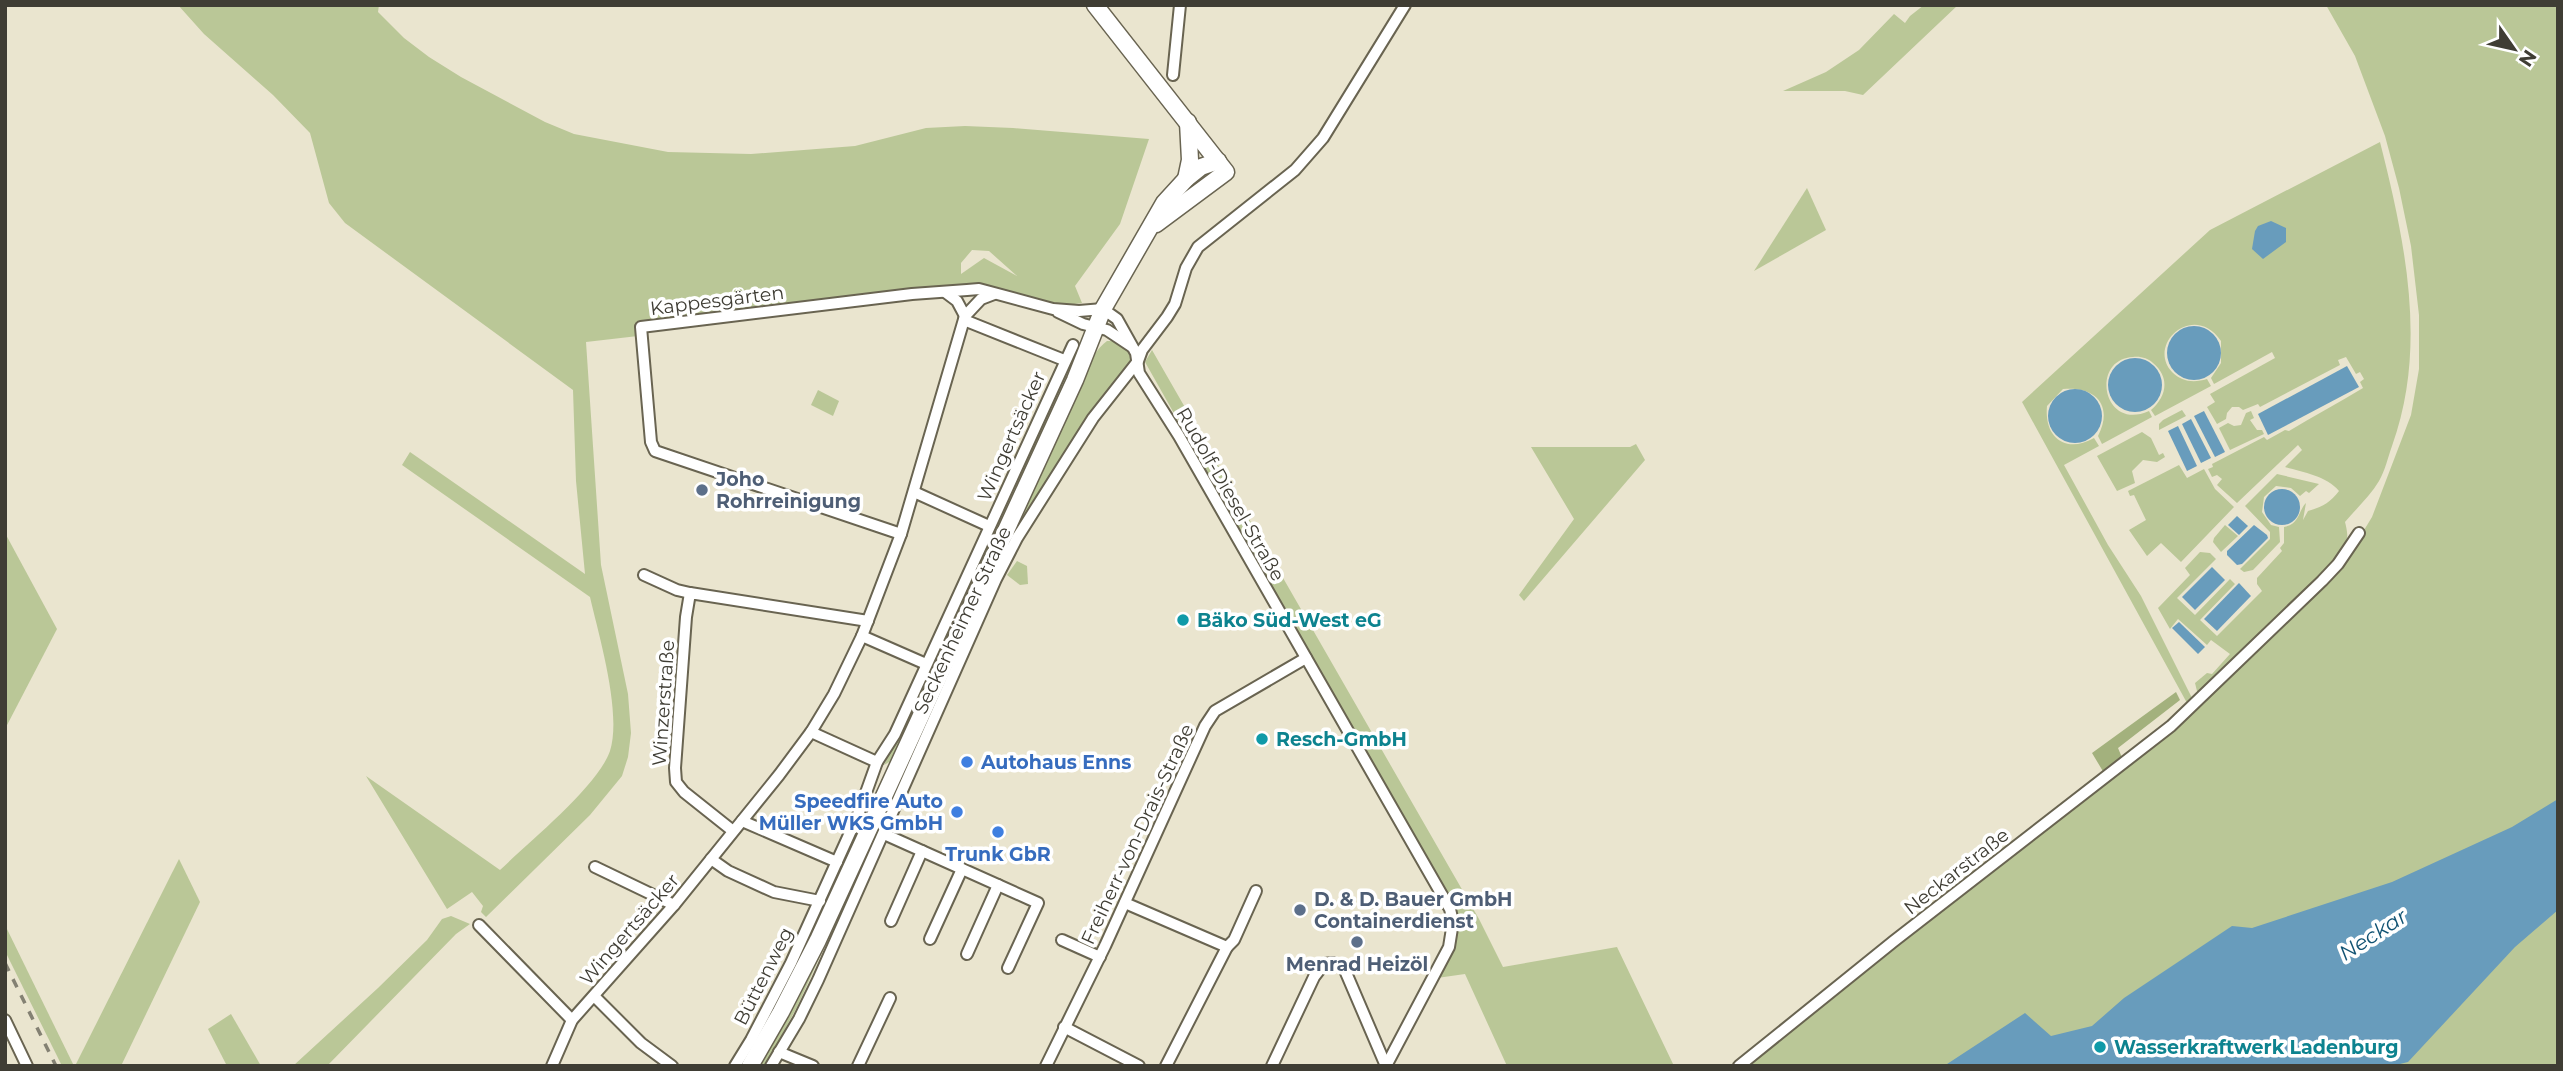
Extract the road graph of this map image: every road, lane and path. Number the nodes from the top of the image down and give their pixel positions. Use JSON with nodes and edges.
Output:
{"nodes":[{"id":1,"x":1096,"y":5,"type":"edge"},
{"id":2,"x":1180,"y":5,"type":"edge"},
{"id":3,"x":1405,"y":5,"type":"edge"},
{"id":4,"x":1173,"y":75,"type":"dead end"},
{"id":5,"x":1188,"y":122,"type":"junction"},
{"id":6,"x":1222,"y":166,"type":"junction"},
{"id":7,"x":1186,"y":179,"type":"junction"},
{"id":8,"x":1148,"y":231,"type":"junction"},
{"id":9,"x":945,"y":292,"type":"junction"},
{"id":10,"x":994,"y":294,"type":"junction"},
{"id":11,"x":1053,"y":309,"type":"junction"},
{"id":12,"x":1103,"y":309,"type":"junction"},
{"id":13,"x":964,"y":318,"type":"junction"},
{"id":14,"x":1096,"y":328,"type":"junction"},
{"id":15,"x":1073,"y":345,"type":"dead end"},
{"id":16,"x":1131,"y":346,"type":"junction"},
{"id":17,"x":1064,"y":360,"type":"junction"},
{"id":18,"x":1138,"y":361,"type":"junction"},
{"id":19,"x":914,"y":492,"type":"junction"},
{"id":20,"x":989,"y":526,"type":"junction"},
{"id":21,"x":2359,"y":533,"type":"dead end"},
{"id":22,"x":901,"y":534,"type":"junction"},
{"id":23,"x":644,"y":575,"type":"dead end"},
{"id":24,"x":690,"y":593,"type":"junction"},
{"id":25,"x":868,"y":621,"type":"junction"},
{"id":26,"x":862,"y":636,"type":"junction"},
{"id":27,"x":1306,"y":658,"type":"junction"},
{"id":28,"x":926,"y":664,"type":"junction"},
{"id":29,"x":811,"y":732,"type":"junction"},
{"id":30,"x":877,"y":762,"type":"junction"},
{"id":31,"x":742,"y":821,"type":"junction"},
{"id":32,"x":733,"y":831,"type":"junction"},
{"id":33,"x":884,"y":834,"type":"junction"},
{"id":34,"x":922,"y":851,"type":"junction"},
{"id":35,"x":711,"y":859,"type":"junction"},
{"id":36,"x":837,"y":862,"type":"junction"},
{"id":37,"x":595,"y":867,"type":"dead end"},
{"id":38,"x":962,"y":869,"type":"junction"},
{"id":39,"x":998,"y":885,"type":"junction"},
{"id":40,"x":1256,"y":891,"type":"dead end"},
{"id":41,"x":820,"y":901,"type":"junction"},
{"id":42,"x":1125,"y":903,"type":"junction"},
{"id":43,"x":674,"y":905,"type":"junction"},
{"id":44,"x":891,"y":920,"type":"dead end"},
{"id":45,"x":479,"y":925,"type":"dead end"},
{"id":46,"x":930,"y":939,"type":"dead end"},
{"id":47,"x":1062,"y":940,"type":"dead end"},
{"id":48,"x":1227,"y":947,"type":"junction"},
{"id":49,"x":967,"y":954,"type":"dead end"},
{"id":50,"x":1100,"y":957,"type":"junction"},
{"id":51,"x":1008,"y":968,"type":"dead end"},
{"id":52,"x":594,"y":996,"type":"junction"},
{"id":53,"x":890,"y":998,"type":"dead end"},
{"id":54,"x":5,"y":1020,"type":"edge"},
{"id":55,"x":572,"y":1020,"type":"junction"},
{"id":56,"x":1064,"y":1027,"type":"junction"},
{"id":57,"x":779,"y":1052,"type":"junction"},
{"id":58,"x":27,"y":1066,"type":"edge"},
{"id":59,"x":552,"y":1066,"type":"edge"},
{"id":60,"x":672,"y":1066,"type":"edge"},
{"id":61,"x":735,"y":1066,"type":"edge"},
{"id":62,"x":750,"y":1066,"type":"edge"},
{"id":63,"x":771,"y":1066,"type":"edge"},
{"id":64,"x":813,"y":1066,"type":"edge"},
{"id":65,"x":858,"y":1066,"type":"edge"},
{"id":66,"x":1046,"y":1066,"type":"edge"},
{"id":67,"x":1139,"y":1066,"type":"edge"},
{"id":68,"x":1166,"y":1066,"type":"edge"},
{"id":69,"x":1272,"y":1066,"type":"edge"},
{"id":70,"x":1386,"y":1066,"type":"edge"},
{"id":71,"x":1739,"y":1066,"type":"edge"}],
"edges":[{"from":1,"to":5,"type":"street"},
{"from":2,"to":4,"type":"street"},
{"from":3,"to":18,"type":"street","name":"Seckenheimer Straße"},
{"from":5,"to":6,"type":"street"},
{"from":5,"to":7,"type":"street"},
{"from":6,"to":7,"type":"street"},
{"from":6,"to":8,"type":"street"},
{"from":7,"to":8,"type":"street"},
{"from":8,"to":12,"type":"street"},
{"from":9,"to":10,"type":"street","name":"Kappesgärten"},
{"from":9,"to":13,"type":"street","name":"Wingertsäcker"},
{"from":9,"to":22,"type":"street","name":"Kappesgärten"},
{"from":10,"to":11,"type":"street","name":"Kappesgärten"},
{"from":10,"to":13,"type":"street"},
{"from":11,"to":12,"type":"street","name":"Kappesgärten"},
{"from":11,"to":14,"type":"street","name":"Kappesgärten"},
{"from":12,"to":14,"type":"street"},
{"from":12,"to":16,"type":"street","name":"Rudolf-Diesel-Straße"},
{"from":13,"to":17,"type":"street","name":"Wingertsäcker"},
{"from":13,"to":19,"type":"street","name":"Wingertsäcker"},
{"from":14,"to":16,"type":"street"},
{"from":14,"to":62,"type":"street"},
{"from":15,"to":17,"type":"street","name":"Wingertsäcker"},
{"from":16,"to":18,"type":"street","name":"Rudolf-Diesel-Straße"},
{"from":17,"to":20,"type":"street","name":"Wingertsäcker"},
{"from":18,"to":27,"type":"street","name":"Rudolf-Diesel-Straße"},
{"from":18,"to":33,"type":"street","name":"Seckenheimer Straße"},
{"from":19,"to":20,"type":"street","name":"Wingertsäcker"},
{"from":19,"to":22,"type":"street","name":"Wingertsäcker"},
{"from":20,"to":28,"type":"street","name":"Wingertsäcker"},
{"from":21,"to":71,"type":"street","name":"Neckarstraße"},
{"from":22,"to":25,"type":"street","name":"Wingertsäcker"},
{"from":23,"to":24,"type":"street"},
{"from":24,"to":25,"type":"street"},
{"from":24,"to":32,"type":"street","name":"Winzerstraße"},
{"from":25,"to":26,"type":"street","name":"Wingertsäcker"},
{"from":26,"to":28,"type":"street"},
{"from":26,"to":29,"type":"street","name":"Wingertsäcker"},
{"from":27,"to":42,"type":"street","name":"Freiherr-von-Drais-Straße"},
{"from":27,"to":70,"type":"street","name":"Rudolf-Diesel-Straße"},
{"from":28,"to":30,"type":"street","name":"Wingertsäcker"},
{"from":29,"to":30,"type":"street"},
{"from":29,"to":31,"type":"street","name":"Wingertsäcker"},
{"from":30,"to":36,"type":"street","name":"Wingertsäcker"},
{"from":31,"to":32,"type":"street","name":"Wingertsäcker"},
{"from":31,"to":36,"type":"street"},
{"from":32,"to":35,"type":"street","name":"Wingertsäcker"},
{"from":33,"to":34,"type":"street"},
{"from":33,"to":57,"type":"street","name":"Seckenheimer Straße"},
{"from":34,"to":38,"type":"street"},
{"from":34,"to":44,"type":"street"},
{"from":35,"to":41,"type":"street"},
{"from":35,"to":43,"type":"street","name":"Wingertsäcker"},
{"from":36,"to":41,"type":"street","name":"Büttenweg"},
{"from":37,"to":43,"type":"street"},
{"from":38,"to":39,"type":"street"},
{"from":38,"to":46,"type":"street"},
{"from":39,"to":49,"type":"street"},
{"from":39,"to":51,"type":"street"},
{"from":40,"to":48,"type":"street"},
{"from":41,"to":61,"type":"street","name":"Büttenweg"},
{"from":42,"to":48,"type":"street"},
{"from":42,"to":50,"type":"street","name":"Freiherr-von-Drais-Straße"},
{"from":43,"to":52,"type":"street","name":"Wingertsäcker"},
{"from":45,"to":55,"type":"street"},
{"from":47,"to":50,"type":"street"},
{"from":48,"to":68,"type":"street"},
{"from":50,"to":56,"type":"street","name":"Freiherr-von-Drais-Straße"},
{"from":52,"to":55,"type":"street","name":"Wingertsäcker"},
{"from":52,"to":60,"type":"street"},
{"from":53,"to":65,"type":"street"},
{"from":54,"to":58,"type":"street"},
{"from":55,"to":59,"type":"street","name":"Wingertsäcker"},
{"from":56,"to":66,"type":"street","name":"Freiherr-von-Drais-Straße"},
{"from":56,"to":67,"type":"street"},
{"from":57,"to":63,"type":"street","name":"Seckenheimer Straße"},
{"from":57,"to":64,"type":"street"},
{"from":69,"to":70,"type":"street"}]}
